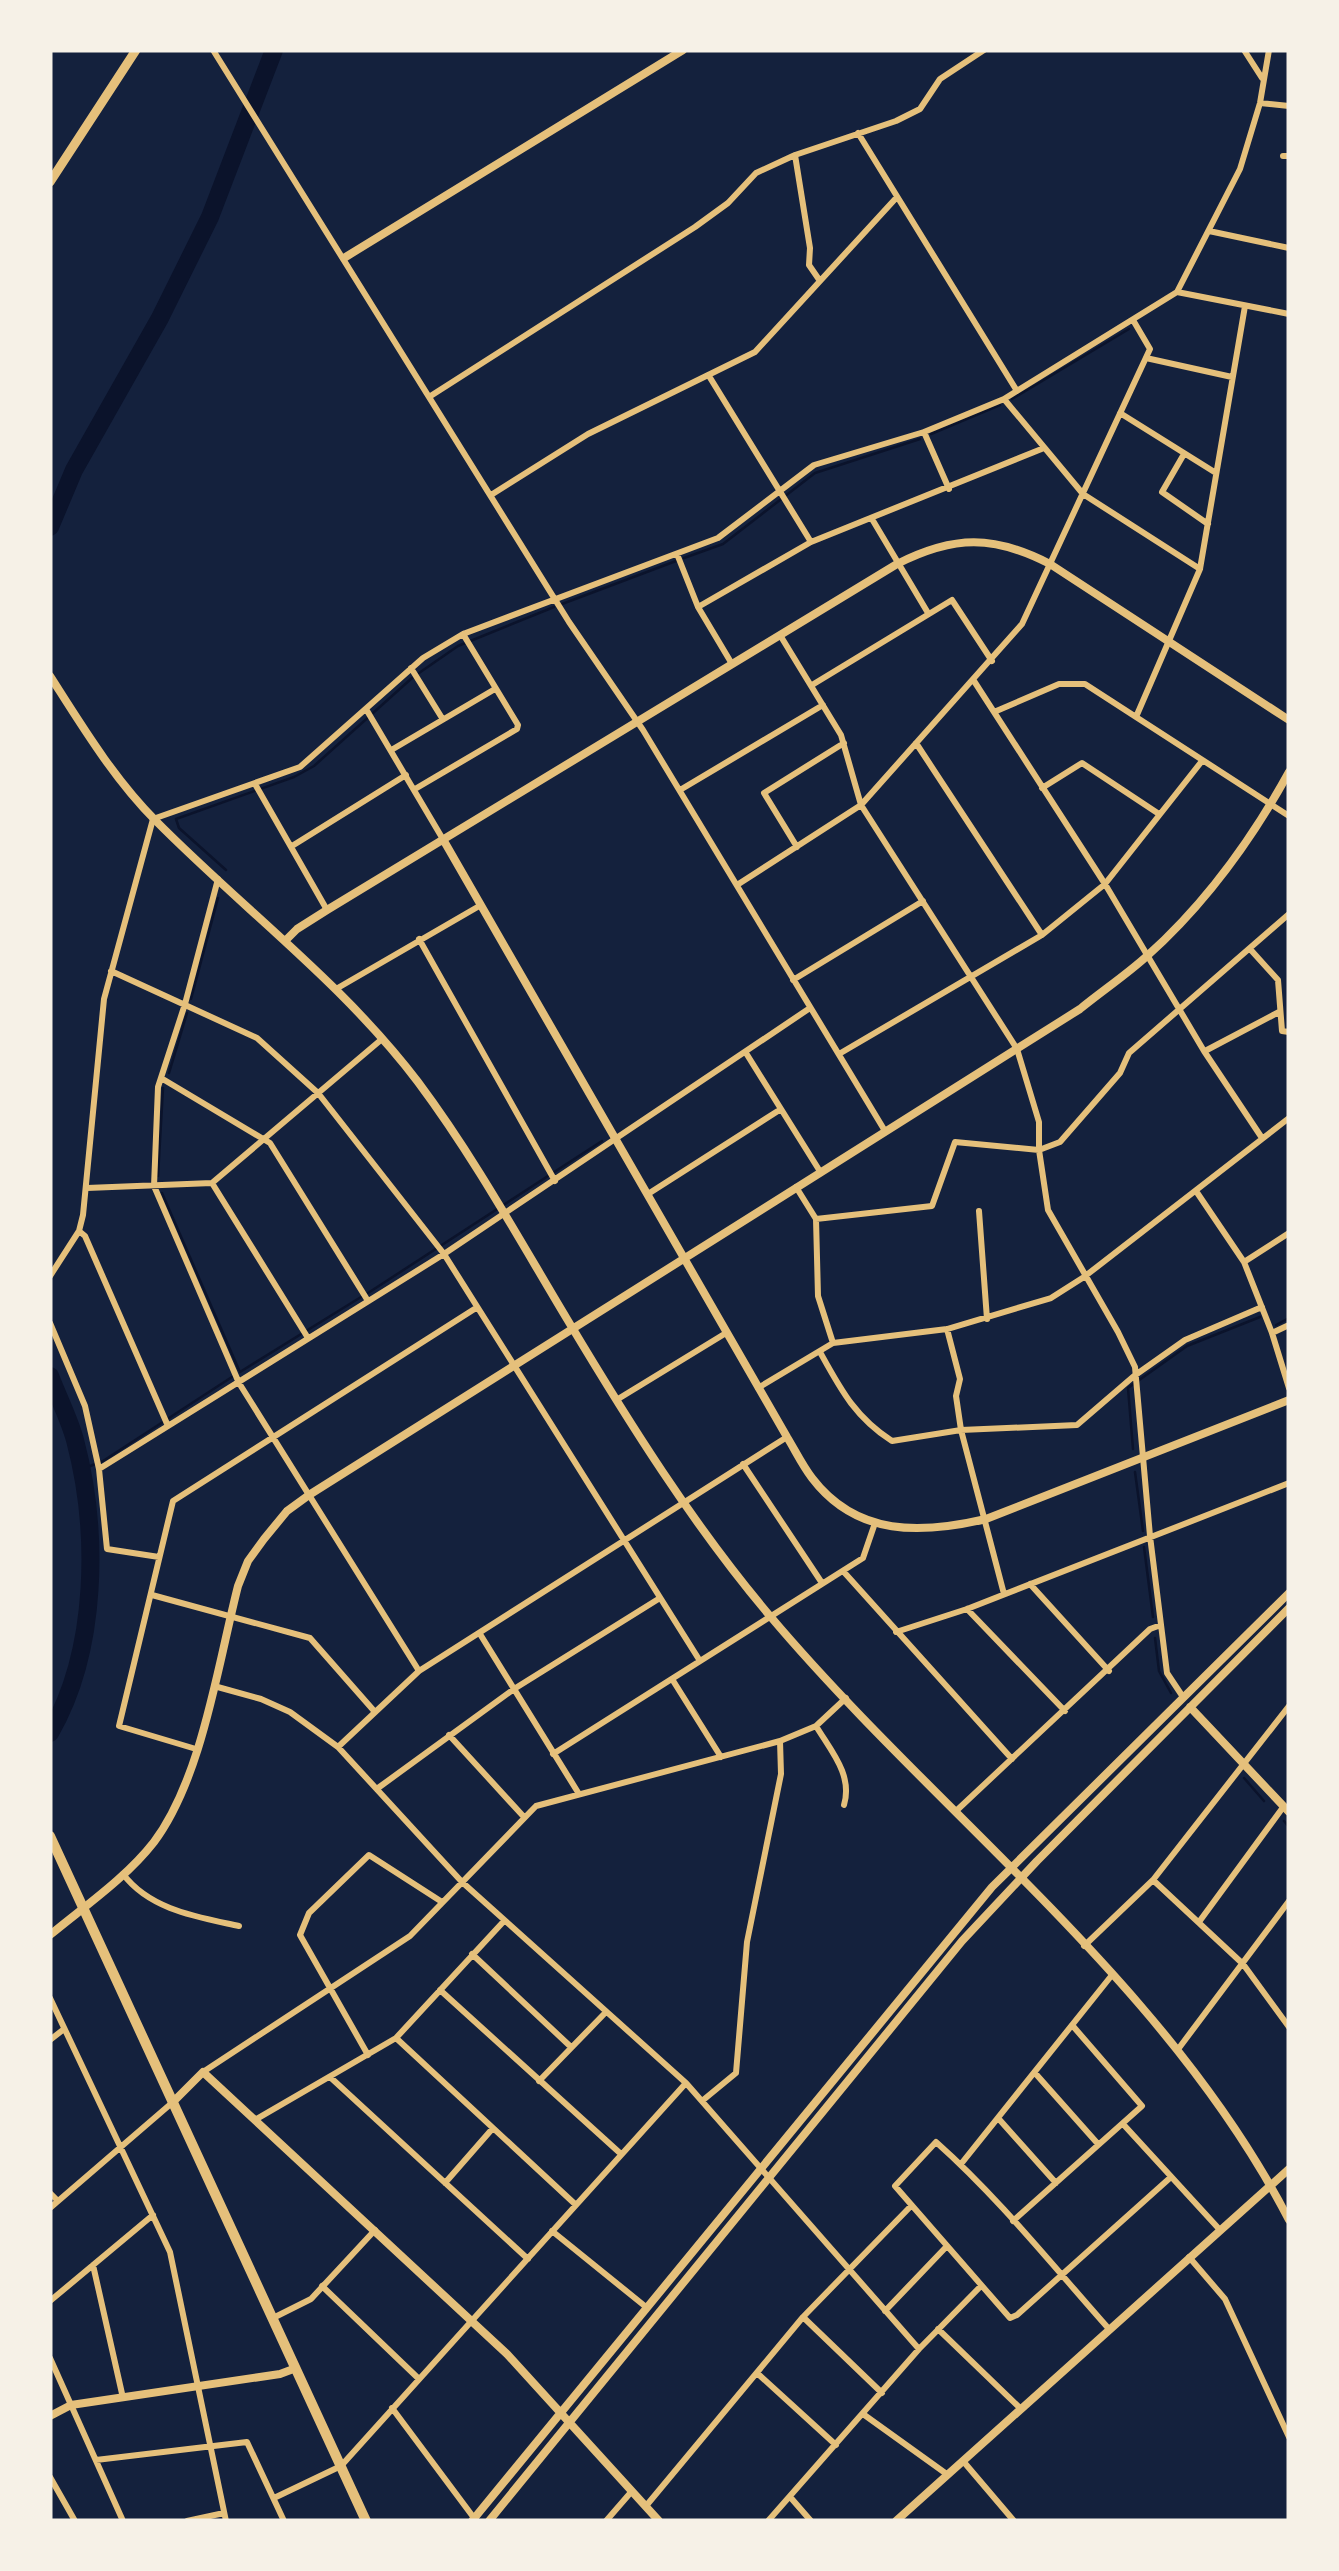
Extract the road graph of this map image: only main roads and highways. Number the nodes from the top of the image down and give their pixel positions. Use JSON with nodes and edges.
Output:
{"nodes":[{"id":1,"x":136,"y":50,"type":"edge"},
{"id":2,"x":50,"y":182,"type":"edge"},
{"id":3,"x":50,"y":1836,"type":"edge"},
{"id":4,"x":366,"y":2521,"type":"edge"}],
"edges":[{"from":1,"to":2,"type":"main road"},
{"from":3,"to":4,"type":"main road"}]}
